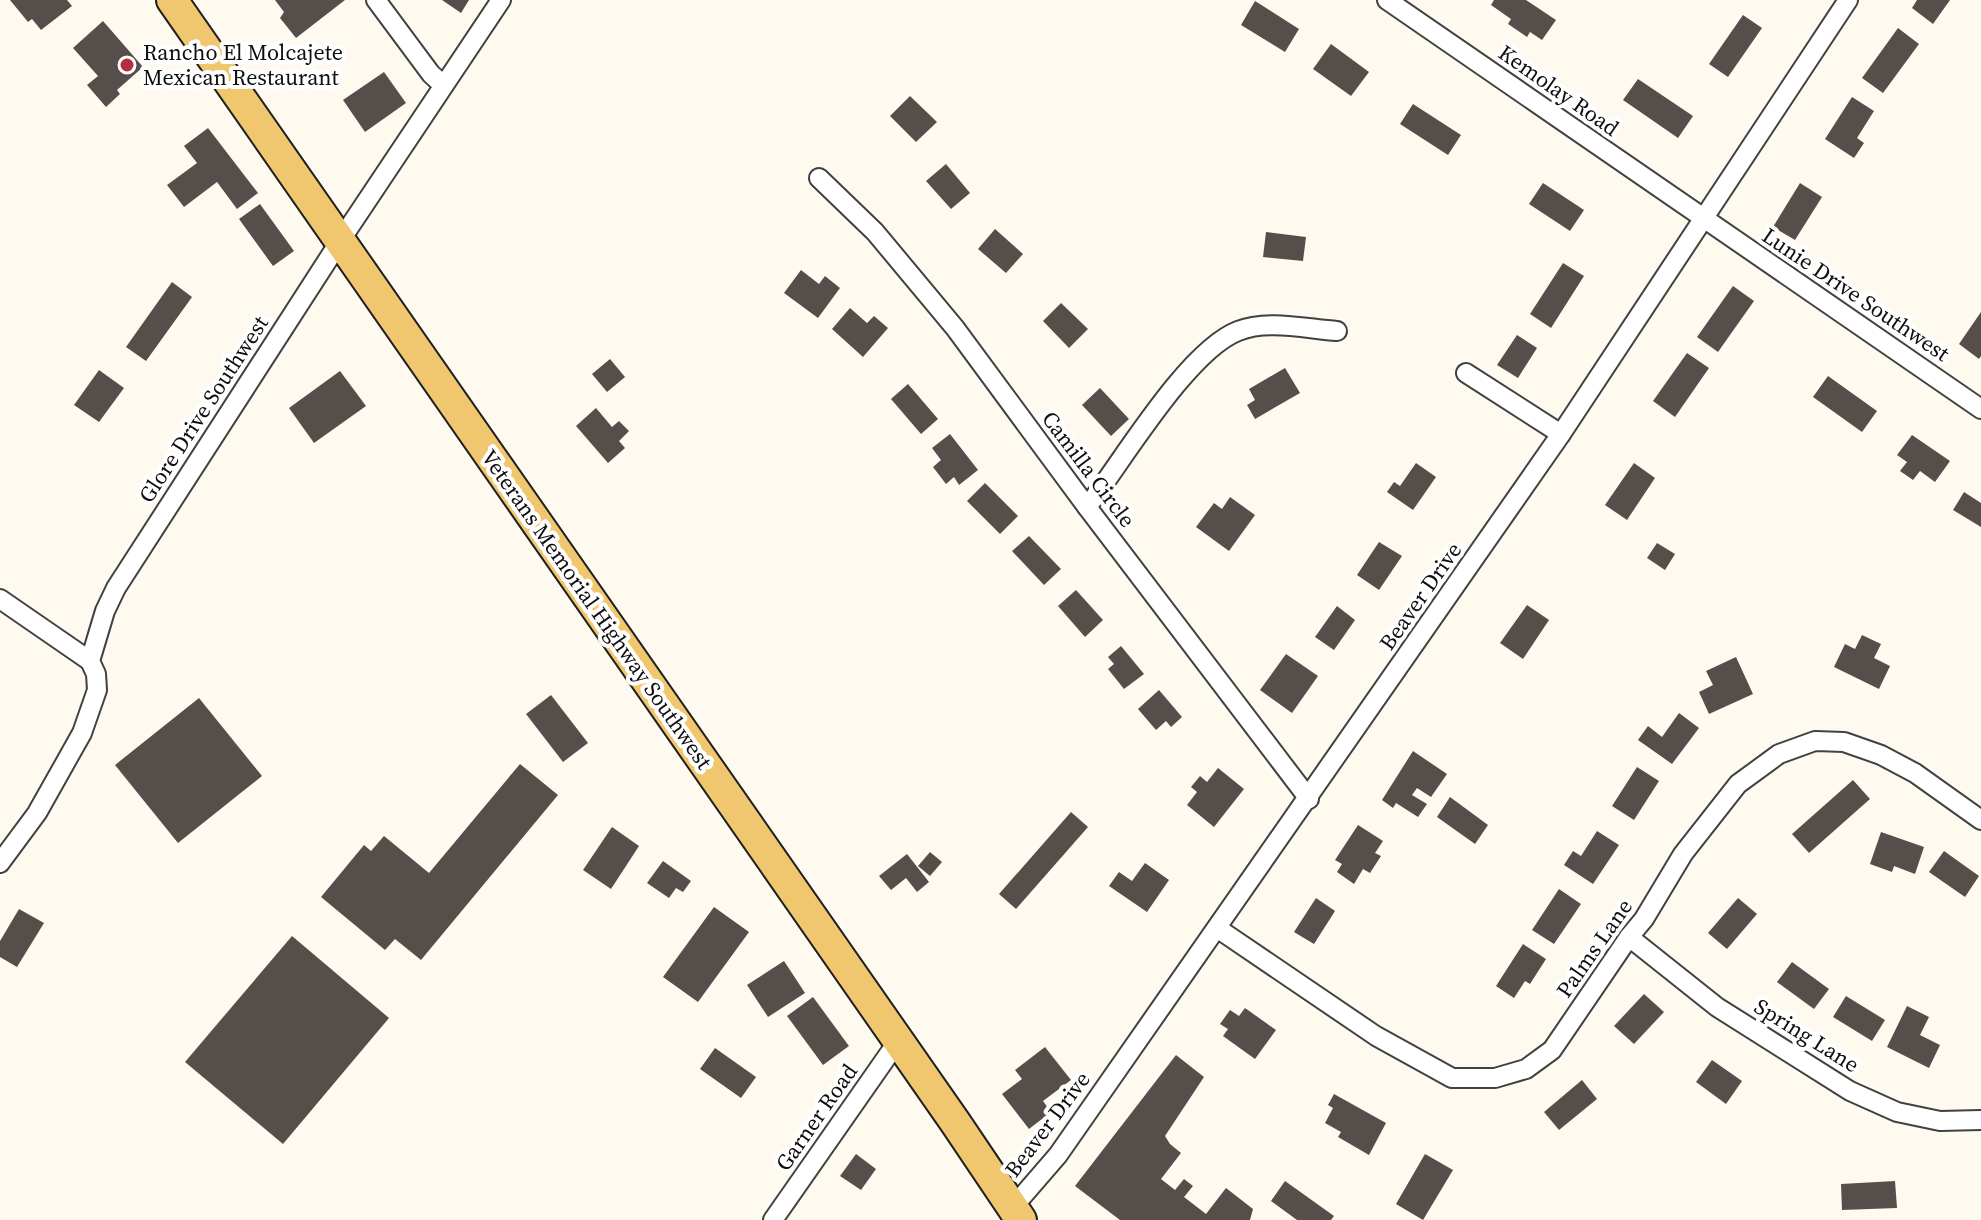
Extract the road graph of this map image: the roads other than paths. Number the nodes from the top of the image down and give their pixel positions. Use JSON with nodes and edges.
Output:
{"nodes":[{"id":1,"x":172,"y":0,"type":"edge"},
{"id":2,"x":376,"y":0,"type":"edge"},
{"id":3,"x":501,"y":0,"type":"edge"},
{"id":4,"x":1387,"y":0,"type":"edge"},
{"id":5,"x":1848,"y":0,"type":"edge"},
{"id":6,"x":1409,"y":6,"type":"edge"},
{"id":7,"x":443,"y":85,"type":"junction"},
{"id":8,"x":819,"y":178,"type":"dead end"},
{"id":9,"x":1703,"y":219,"type":"junction"},
{"id":10,"x":340,"y":241,"type":"junction"},
{"id":11,"x":1337,"y":331,"type":"dead end"},
{"id":12,"x":1466,"y":373,"type":"dead end"},
{"id":13,"x":1981,"y":409,"type":"edge"},
{"id":14,"x":1561,"y":434,"type":"junction"},
{"id":15,"x":1087,"y":507,"type":"junction"},
{"id":16,"x":0,"y":599,"type":"edge"},
{"id":17,"x":90,"y":661,"type":"junction"},
{"id":18,"x":1309,"y":799,"type":"junction"},
{"id":19,"x":1981,"y":820,"type":"edge"},
{"id":20,"x":0,"y":863,"type":"edge"},
{"id":21,"x":1217,"y":928,"type":"junction"},
{"id":22,"x":1629,"y":937,"type":"junction"},
{"id":23,"x":898,"y":1041,"type":"junction"},
{"id":24,"x":1981,"y":1120,"type":"edge"},
{"id":25,"x":1017,"y":1213,"type":"edge"},
{"id":26,"x":773,"y":1220,"type":"edge"}],
"edges":[{"from":1,"to":10,"type":"main road","name":"Veterans Memorial Highway Southwest"},
{"from":2,"to":7,"type":"street"},
{"from":3,"to":7,"type":"street","name":"Glore Drive Southwest"},
{"from":4,"to":6,"type":"street","name":"Kemolay Road"},
{"from":5,"to":9,"type":"street","name":"Beaver Drive"},
{"from":6,"to":9,"type":"street","name":"Kemolay Road"},
{"from":7,"to":10,"type":"street","name":"Glore Drive Southwest"},
{"from":8,"to":15,"type":"street","name":"Camilla Circle"},
{"from":9,"to":13,"type":"street","name":"Lunie Drive Southwest"},
{"from":9,"to":14,"type":"street","name":"Beaver Drive"},
{"from":10,"to":17,"type":"street","name":"Glore Drive Southwest"},
{"from":10,"to":23,"type":"main road","name":"Veterans Memorial Highway Southwest"},
{"from":11,"to":15,"type":"street"},
{"from":12,"to":14,"type":"street"},
{"from":14,"to":18,"type":"street","name":"Beaver Drive"},
{"from":15,"to":18,"type":"street","name":"Camilla Circle"},
{"from":16,"to":17,"type":"street"},
{"from":17,"to":20,"type":"street","name":"Glore Drive Southwest"},
{"from":18,"to":21,"type":"street","name":"Beaver Drive"},
{"from":19,"to":22,"type":"street","name":"Palms Lane"},
{"from":21,"to":22,"type":"street","name":"Palms Lane"},
{"from":21,"to":25,"type":"street","name":"Beaver Drive"},
{"from":22,"to":24,"type":"street","name":"Spring Lane"},
{"from":23,"to":25,"type":"main road","name":"Veterans Memorial Highway Southwest"},
{"from":23,"to":26,"type":"street","name":"Garner Road"}]}
